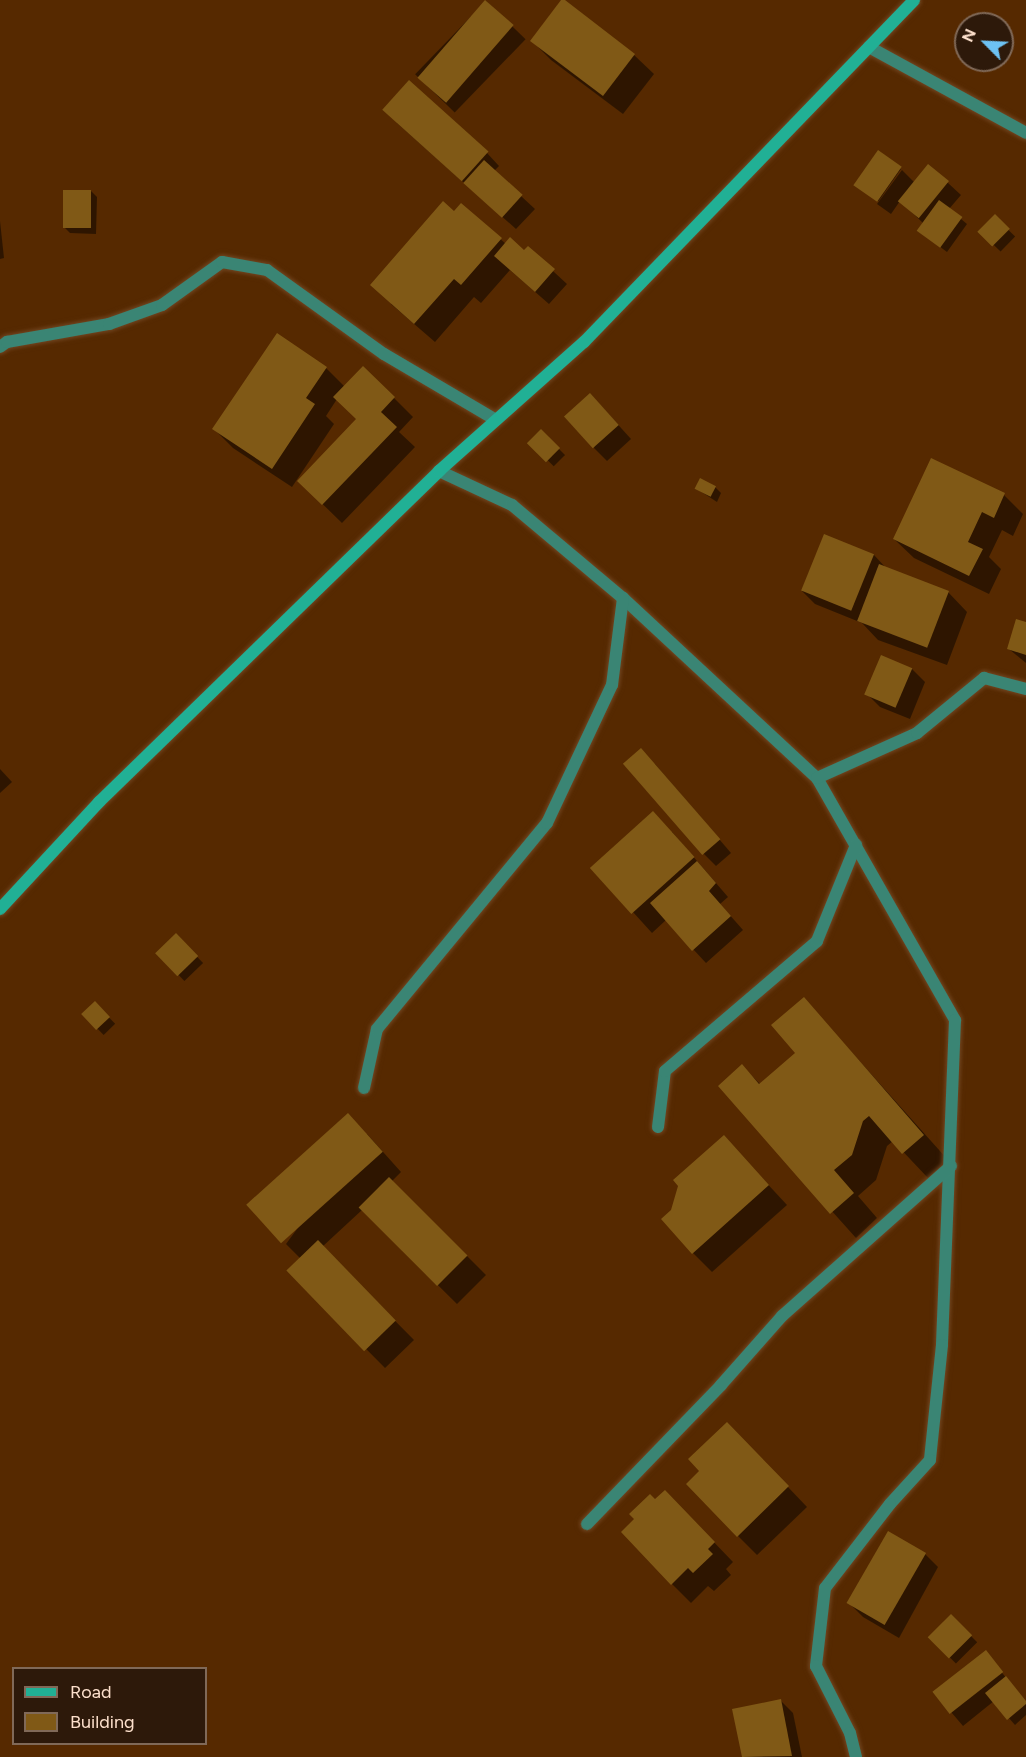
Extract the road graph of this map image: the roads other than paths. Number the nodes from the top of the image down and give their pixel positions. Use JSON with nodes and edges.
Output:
{"nodes":[{"id":1,"x":914,"y":0,"type":"edge"},
{"id":2,"x":868,"y":47,"type":"junction"},
{"id":3,"x":1026,"y":133,"type":"edge"},
{"id":4,"x":0,"y":346,"type":"edge"},
{"id":5,"x":496,"y":420,"type":"junction"},
{"id":6,"x":440,"y":471,"type":"junction"},
{"id":7,"x":623,"y":598,"type":"junction"},
{"id":8,"x":1026,"y":689,"type":"edge"},
{"id":9,"x":818,"y":778,"type":"junction"},
{"id":10,"x":856,"y":845,"type":"junction"},
{"id":11,"x":0,"y":909,"type":"edge"},
{"id":12,"x":364,"y":1088,"type":"dead end"},
{"id":13,"x":658,"y":1127,"type":"dead end"},
{"id":14,"x":951,"y":1166,"type":"junction"},
{"id":15,"x":587,"y":1524,"type":"dead end"},
{"id":16,"x":856,"y":1757,"type":"edge"}],
"edges":[{"from":1,"to":2,"type":"street"},
{"from":2,"to":3,"type":"street"},
{"from":2,"to":5,"type":"street"},
{"from":4,"to":5,"type":"street"},
{"from":5,"to":6,"type":"street"},
{"from":6,"to":7,"type":"street"},
{"from":6,"to":11,"type":"street"},
{"from":7,"to":9,"type":"street"},
{"from":7,"to":12,"type":"street"},
{"from":8,"to":9,"type":"street"},
{"from":9,"to":10,"type":"street"},
{"from":10,"to":13,"type":"street"},
{"from":10,"to":14,"type":"street"},
{"from":14,"to":15,"type":"street"},
{"from":14,"to":16,"type":"street"}]}
